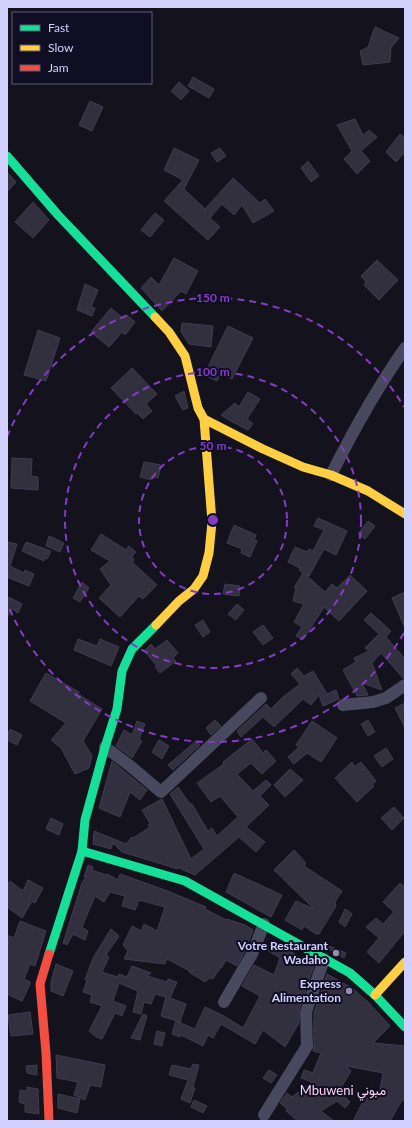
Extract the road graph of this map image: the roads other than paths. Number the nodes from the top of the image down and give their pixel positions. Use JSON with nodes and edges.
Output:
{"nodes":[{"id":1,"x":7,"y":156,"type":"edge"},
{"id":2,"x":405,"y":348,"type":"edge"},
{"id":3,"x":204,"y":419,"type":"junction"},
{"id":4,"x":331,"y":475,"type":"junction"},
{"id":5,"x":405,"y":514,"type":"edge"},
{"id":6,"x":405,"y":685,"type":"edge"},
{"id":7,"x":261,"y":698,"type":"dead end"},
{"id":8,"x":343,"y":705,"type":"dead end"},
{"id":9,"x":105,"y":747,"type":"junction"},
{"id":10,"x":82,"y":851,"type":"junction"},
{"id":11,"x":264,"y":924,"type":"junction"},
{"id":12,"x":324,"y":959,"type":"junction"},
{"id":13,"x":405,"y":962,"type":"edge"},
{"id":14,"x":374,"y":995,"type":"junction"},
{"id":15,"x":224,"y":1002,"type":"dead end"},
{"id":16,"x":405,"y":1027,"type":"edge"},
{"id":17,"x":264,"y":1115,"type":"dead end"},
{"id":18,"x":49,"y":1121,"type":"edge"}],
"edges":[{"from":1,"to":3,"type":"street"},
{"from":2,"to":4,"type":"street"},
{"from":3,"to":4,"type":"street"},
{"from":3,"to":9,"type":"street"},
{"from":4,"to":5,"type":"street"},
{"from":6,"to":8,"type":"street"},
{"from":7,"to":9,"type":"street"},
{"from":9,"to":10,"type":"street"},
{"from":10,"to":11,"type":"street"},
{"from":10,"to":18,"type":"street"},
{"from":11,"to":12,"type":"street"},
{"from":11,"to":15,"type":"street"},
{"from":12,"to":14,"type":"street"},
{"from":12,"to":17,"type":"street"},
{"from":13,"to":14,"type":"street"},
{"from":14,"to":16,"type":"street"}]}
